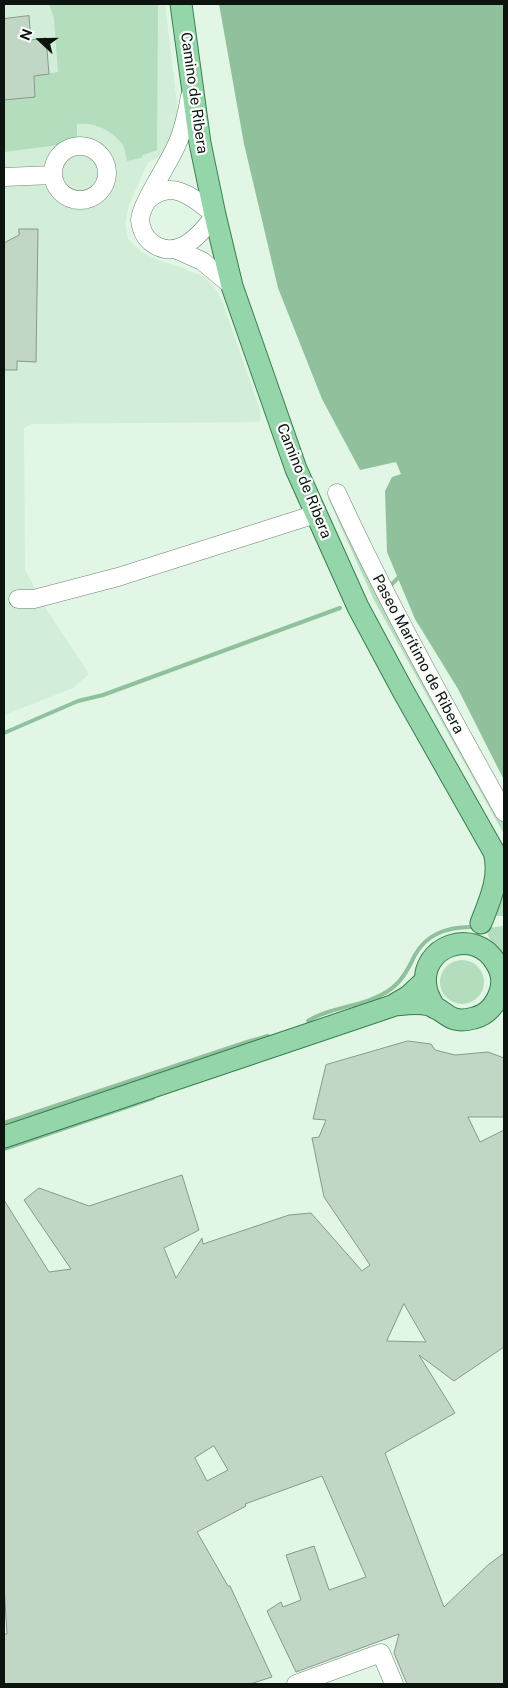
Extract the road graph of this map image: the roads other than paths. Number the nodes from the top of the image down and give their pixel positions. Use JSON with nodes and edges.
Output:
{"nodes":[{"id":1,"x":182,"y":4,"type":"edge"},
{"id":2,"x":192,"y":88,"type":"junction"},
{"id":3,"x":53,"y":175,"type":"dead end"},
{"id":4,"x":4,"y":177,"type":"edge"},
{"id":5,"x":148,"y":200,"type":"junction"},
{"id":6,"x":215,"y":215,"type":"junction"},
{"id":7,"x":200,"y":234,"type":"junction"},
{"id":8,"x":174,"y":249,"type":"junction"},
{"id":9,"x":202,"y":261,"type":"junction"},
{"id":10,"x":232,"y":286,"type":"junction"},
{"id":11,"x":337,"y":493,"type":"dead end"},
{"id":12,"x":316,"y":514,"type":"junction"},
{"id":13,"x":18,"y":599,"type":"dead end"},
{"id":14,"x":504,"y":812,"type":"edge"},
{"id":15,"x":481,"y":924,"type":"junction"},
{"id":16,"x":458,"y":944,"type":"junction"},
{"id":17,"x":486,"y":950,"type":"junction"},
{"id":18,"x":425,"y":981,"type":"junction"},
{"id":19,"x":503,"y":992,"type":"edge"},
{"id":20,"x":392,"y":1006,"type":"junction"},
{"id":21,"x":435,"y":1008,"type":"junction"},
{"id":22,"x":496,"y":1011,"type":"edge"},
{"id":23,"x":4,"y":1137,"type":"edge"},
{"id":24,"x":296,"y":1684,"type":"edge"},
{"id":25,"x":394,"y":1684,"type":"edge"}],
"edges":[{"from":1,"to":2,"type":"main road","name":"Camino de Ribera"},
{"from":2,"to":5,"type":"street"},
{"from":2,"to":6,"type":"main road","name":"Camino de Ribera"},
{"from":3,"to":4,"type":"street"},
{"from":5,"to":6,"type":"street"},
{"from":5,"to":8,"type":"street"},
{"from":6,"to":7,"type":"street"},
{"from":6,"to":10,"type":"main road","name":"Camino de Ribera"},
{"from":7,"to":8,"type":"street"},
{"from":7,"to":9,"type":"street"},
{"from":8,"to":9,"type":"street"},
{"from":9,"to":10,"type":"street"},
{"from":10,"to":12,"type":"main road","name":"Camino de Ribera"},
{"from":11,"to":14,"type":"street","name":"Paseo Marítimo de Ribera"},
{"from":12,"to":13,"type":"street"},
{"from":12,"to":15,"type":"main road","name":"Camino de Ribera"},
{"from":15,"to":16,"type":"main road"},
{"from":15,"to":17,"type":"main road"},
{"from":16,"to":17,"type":"main road"},
{"from":16,"to":18,"type":"main road"},
{"from":17,"to":19,"type":"main road"},
{"from":18,"to":20,"type":"main road"},
{"from":18,"to":21,"type":"main road"},
{"from":19,"to":22,"type":"main road"},
{"from":20,"to":21,"type":"main road"},
{"from":20,"to":23,"type":"main road"},
{"from":21,"to":22,"type":"main road"},
{"from":24,"to":25,"type":"street"}]}
